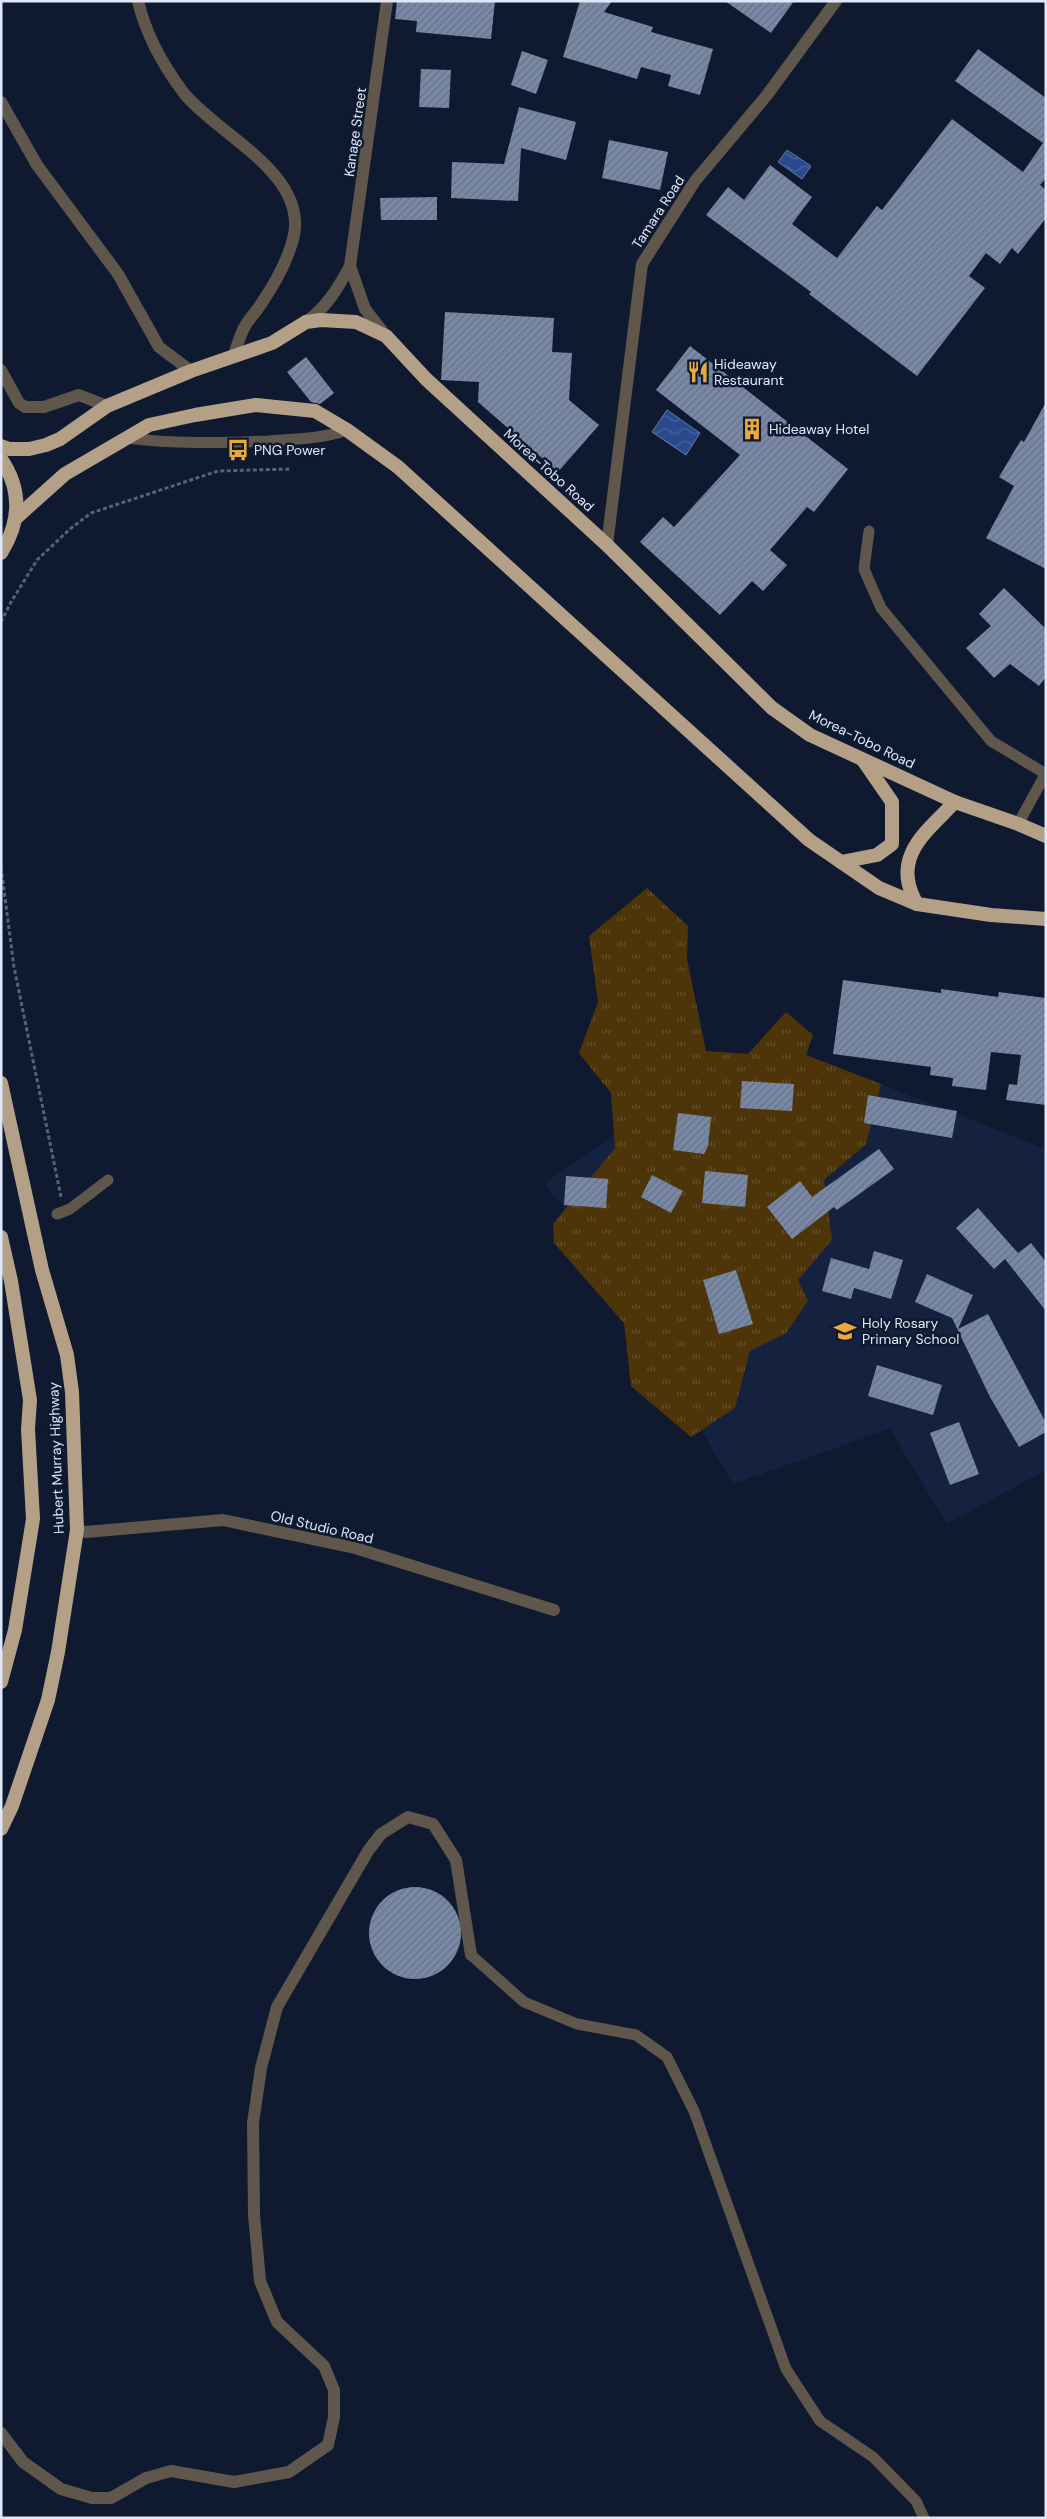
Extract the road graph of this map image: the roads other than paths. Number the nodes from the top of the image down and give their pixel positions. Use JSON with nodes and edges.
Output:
{"nodes":[{"id":1,"x":138,"y":1,"type":"edge"},
{"id":2,"x":387,"y":1,"type":"edge"},
{"id":3,"x":836,"y":1,"type":"edge"},
{"id":4,"x":1,"y":102,"type":"edge"},
{"id":5,"x":350,"y":266,"type":"junction"},
{"id":6,"x":306,"y":322,"type":"junction"},
{"id":7,"x":386,"y":336,"type":"junction"},
{"id":8,"x":233,"y":357,"type":"junction"},
{"id":9,"x":1,"y":370,"type":"edge"},
{"id":10,"x":191,"y":371,"type":"junction"},
{"id":11,"x":107,"y":406,"type":"junction"},
{"id":12,"x":347,"y":430,"type":"junction"},
{"id":13,"x":126,"y":438,"type":"junction"},
{"id":14,"x":1,"y":446,"type":"edge"},
{"id":15,"x":1,"y":459,"type":"edge"},
{"id":16,"x":17,"y":517,"type":"junction"},
{"id":17,"x":869,"y":531,"type":"dead end"},
{"id":18,"x":607,"y":545,"type":"junction"},
{"id":19,"x":1,"y":553,"type":"edge"},
{"id":20,"x":862,"y":759,"type":"junction"},
{"id":21,"x":1046,"y":774,"type":"edge"},
{"id":22,"x":955,"y":802,"type":"junction"},
{"id":23,"x":1018,"y":824,"type":"junction"},
{"id":24,"x":1046,"y":836,"type":"edge"},
{"id":25,"x":841,"y":862,"type":"junction"},
{"id":26,"x":917,"y":904,"type":"junction"},
{"id":27,"x":1046,"y":919,"type":"edge"},
{"id":28,"x":1,"y":1083,"type":"edge"},
{"id":29,"x":108,"y":1180,"type":"dead end"},
{"id":30,"x":57,"y":1214,"type":"dead end"},
{"id":31,"x":1,"y":1237,"type":"edge"},
{"id":32,"x":77,"y":1530,"type":"junction"},
{"id":33,"x":554,"y":1610,"type":"dead end"},
{"id":34,"x":1,"y":1682,"type":"edge"},
{"id":35,"x":1,"y":1829,"type":"edge"},
{"id":36,"x":471,"y":1955,"type":"joint"},
{"id":37,"x":1,"y":2433,"type":"edge"},
{"id":38,"x":924,"y":2518,"type":"edge"}],
"edges":[{"from":1,"to":8,"type":"street"},
{"from":2,"to":5,"type":"street","name":"Kanage Street"},
{"from":3,"to":18,"type":"street","name":"Tamara Road"},
{"from":4,"to":10,"type":"street"},
{"from":5,"to":6,"type":"street","name":"Kanage Street"},
{"from":5,"to":7,"type":"street","name":"Kanage Street"},
{"from":6,"to":7,"type":"highway","name":"Morea-Tobo Road"},
{"from":6,"to":8,"type":"highway","name":"Morea-Tobo Road"},
{"from":7,"to":18,"type":"highway","name":"Morea-Tobo Road"},
{"from":8,"to":10,"type":"highway","name":"Morea-Tobo Road"},
{"from":9,"to":11,"type":"street"},
{"from":10,"to":11,"type":"highway","name":"Morea-Tobo Road"},
{"from":11,"to":14,"type":"highway","name":"Morea-Tobo Road"},
{"from":12,"to":13,"type":"lane"},
{"from":12,"to":13,"type":"highway"},
{"from":12,"to":25,"type":"highway"},
{"from":13,"to":16,"type":"highway"},
{"from":15,"to":16,"type":"highway"},
{"from":16,"to":19,"type":"highway"},
{"from":17,"to":21,"type":"lane"},
{"from":18,"to":20,"type":"highway","name":"Morea-Tobo Road"},
{"from":20,"to":22,"type":"highway","name":"Morea-Tobo Road"},
{"from":20,"to":25,"type":"highway"},
{"from":21,"to":23,"type":"lane"},
{"from":22,"to":23,"type":"highway","name":"Morea-Tobo Road"},
{"from":22,"to":26,"type":"highway"},
{"from":23,"to":24,"type":"highway","name":"Morea-Tobo Road"},
{"from":25,"to":26,"type":"highway"},
{"from":26,"to":27,"type":"highway"},
{"from":28,"to":32,"type":"highway","name":"Hubert Murray Highway"},
{"from":29,"to":30,"type":"lane"},
{"from":31,"to":34,"type":"highway","name":"Hubert Murray Highway"},
{"from":32,"to":33,"type":"street","name":"Old Studio Road"},
{"from":32,"to":35,"type":"highway","name":"Hubert Murray Highway"},
{"from":36,"to":37,"type":"street"},
{"from":36,"to":38,"type":"lane"}]}
